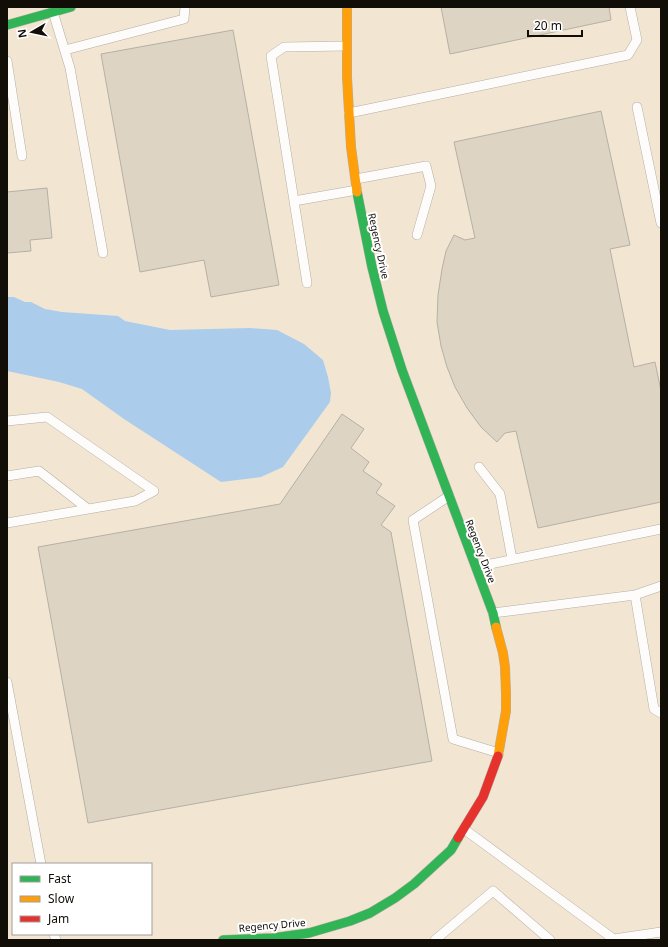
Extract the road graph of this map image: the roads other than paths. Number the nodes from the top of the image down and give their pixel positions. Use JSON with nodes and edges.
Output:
{"nodes":[{"id":1,"x":69,"y":7,"type":"edge"},
{"id":2,"x":185,"y":7,"type":"edge"},
{"id":3,"x":347,"y":7,"type":"edge"},
{"id":4,"x":630,"y":7,"type":"edge"},
{"id":5,"x":53,"y":12,"type":"junction"},
{"id":6,"x":7,"y":25,"type":"edge"},
{"id":7,"x":346,"y":46,"type":"junction"},
{"id":8,"x":65,"y":50,"type":"junction"},
{"id":9,"x":7,"y":61,"type":"edge"},
{"id":10,"x":637,"y":107,"type":"dead end"},
{"id":11,"x":349,"y":113,"type":"junction"},
{"id":12,"x":22,"y":156,"type":"dead end"},
{"id":13,"x":356,"y":179,"type":"junction"},
{"id":14,"x":357,"y":190,"type":"junction"},
{"id":15,"x":294,"y":201,"type":"junction"},
{"id":16,"x":661,"y":223,"type":"edge"},
{"id":17,"x":417,"y":235,"type":"dead end"},
{"id":18,"x":103,"y":253,"type":"dead end"},
{"id":19,"x":307,"y":284,"type":"dead end"},
{"id":20,"x":7,"y":421,"type":"edge"},
{"id":21,"x":479,"y":467,"type":"dead end"},
{"id":22,"x":7,"y":476,"type":"edge"},
{"id":23,"x":449,"y":496,"type":"junction"},
{"id":24,"x":88,"y":509,"type":"junction"},
{"id":25,"x":7,"y":523,"type":"edge"},
{"id":26,"x":661,"y":529,"type":"edge"},
{"id":27,"x":512,"y":560,"type":"junction"},
{"id":28,"x":476,"y":567,"type":"junction"},
{"id":29,"x":661,"y":586,"type":"edge"},
{"id":30,"x":635,"y":595,"type":"junction"},
{"id":31,"x":493,"y":613,"type":"junction"},
{"id":32,"x":7,"y":682,"type":"edge"},
{"id":33,"x":661,"y":713,"type":"edge"},
{"id":34,"x":499,"y":754,"type":"junction"},
{"id":35,"x":464,"y":829,"type":"junction"},
{"id":36,"x":41,"y":863,"type":"edge"},
{"id":37,"x":661,"y":932,"type":"edge"},
{"id":38,"x":294,"y":938,"type":"edge"},
{"id":39,"x":223,"y":940,"type":"edge"},
{"id":40,"x":435,"y":940,"type":"edge"},
{"id":41,"x":550,"y":940,"type":"edge"},
{"id":42,"x":615,"y":940,"type":"edge"}],
"edges":[{"from":1,"to":5,"type":"street"},
{"from":2,"to":8,"type":"lane"},
{"from":3,"to":7,"type":"street","name":"Regency Drive"},
{"from":4,"to":11,"type":"lane"},
{"from":5,"to":6,"type":"street"},
{"from":5,"to":8,"type":"lane"},
{"from":7,"to":11,"type":"street","name":"Regency Drive"},
{"from":7,"to":15,"type":"lane"},
{"from":8,"to":18,"type":"lane"},
{"from":9,"to":12,"type":"lane"},
{"from":10,"to":16,"type":"lane"},
{"from":11,"to":13,"type":"street","name":"Regency Drive"},
{"from":13,"to":14,"type":"street","name":"Regency Drive"},
{"from":13,"to":17,"type":"lane"},
{"from":14,"to":15,"type":"lane"},
{"from":14,"to":23,"type":"street","name":"Regency Drive"},
{"from":15,"to":19,"type":"lane"},
{"from":20,"to":24,"type":"lane"},
{"from":21,"to":27,"type":"lane"},
{"from":22,"to":24,"type":"lane"},
{"from":23,"to":28,"type":"street","name":"Regency Drive"},
{"from":23,"to":34,"type":"lane"},
{"from":24,"to":25,"type":"lane"},
{"from":26,"to":27,"type":"lane"},
{"from":27,"to":28,"type":"lane"},
{"from":28,"to":31,"type":"street","name":"Regency Drive"},
{"from":29,"to":30,"type":"lane"},
{"from":30,"to":31,"type":"lane"},
{"from":30,"to":33,"type":"lane"},
{"from":31,"to":34,"type":"street","name":"Regency Drive"},
{"from":32,"to":36,"type":"lane"},
{"from":34,"to":35,"type":"street","name":"Regency Drive"},
{"from":35,"to":38,"type":"street","name":"Regency Drive"},
{"from":35,"to":42,"type":"lane"},
{"from":37,"to":42,"type":"lane"},
{"from":38,"to":39,"type":"street","name":"Regency Drive"},
{"from":40,"to":41,"type":"lane"}]}
